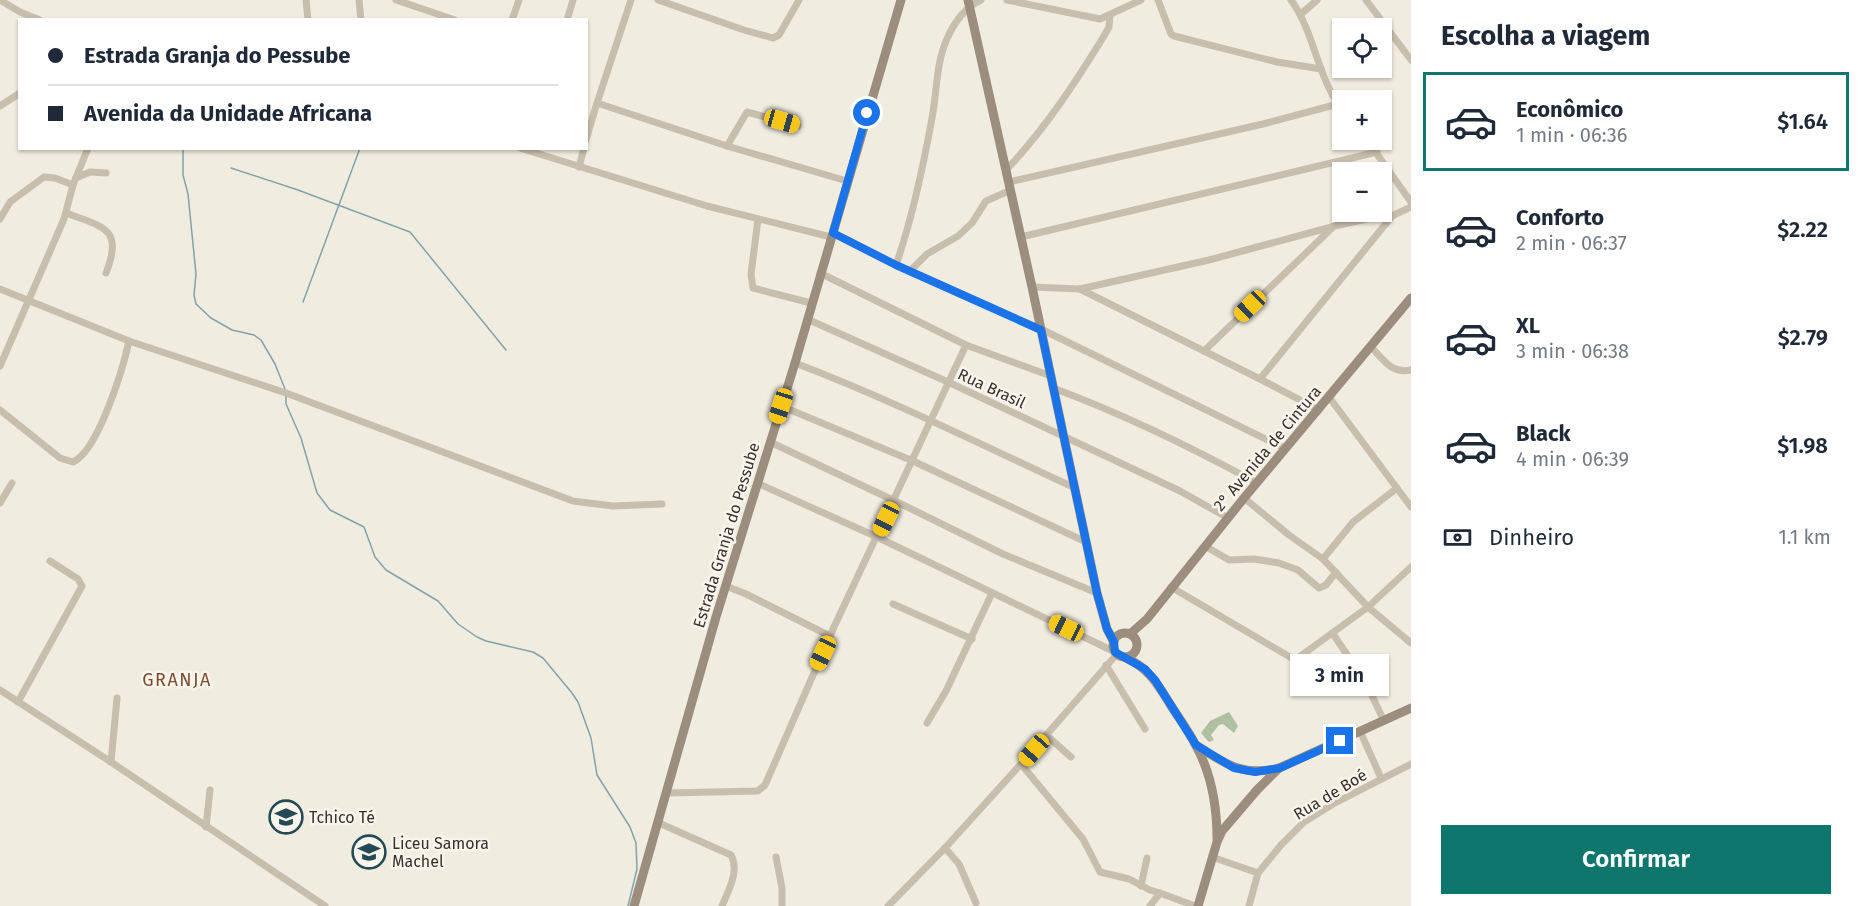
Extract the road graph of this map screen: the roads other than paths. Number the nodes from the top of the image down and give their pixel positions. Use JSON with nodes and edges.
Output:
{"nodes":[{"id":1,"x":0,"y":0,"type":"edge"},
{"id":2,"x":306,"y":0,"type":"edge"},
{"id":3,"x":359,"y":0,"type":"edge"},
{"id":4,"x":396,"y":0,"type":"edge"},
{"id":5,"x":519,"y":0,"type":"edge"},
{"id":6,"x":573,"y":0,"type":"edge"},
{"id":7,"x":631,"y":0,"type":"edge"},
{"id":8,"x":658,"y":0,"type":"edge"},
{"id":9,"x":799,"y":0,"type":"edge"},
{"id":10,"x":901,"y":0,"type":"edge"},
{"id":11,"x":981,"y":0,"type":"edge"},
{"id":12,"x":1007,"y":0,"type":"edge"},
{"id":13,"x":1141,"y":0,"type":"edge"},
{"id":14,"x":1158,"y":0,"type":"edge"},
{"id":15,"x":1291,"y":0,"type":"edge"},
{"id":16,"x":1317,"y":0,"type":"edge"},
{"id":17,"x":1366,"y":0,"type":"edge"},
{"id":18,"x":969,"y":3,"type":"edge"},
{"id":19,"x":1301,"y":14,"type":"junction"},
{"id":20,"x":1110,"y":15,"type":"junction"},
{"id":21,"x":35,"y":18,"type":"edge"},
{"id":22,"x":308,"y":18,"type":"edge"},
{"id":23,"x":360,"y":18,"type":"edge"},
{"id":24,"x":449,"y":18,"type":"edge"},
{"id":25,"x":513,"y":18,"type":"edge"},
{"id":26,"x":568,"y":18,"type":"edge"},
{"id":27,"x":1411,"y":60,"type":"edge"},
{"id":28,"x":1321,"y":69,"type":"junction"},
{"id":29,"x":1332,"y":90,"type":"edge"},
{"id":30,"x":18,"y":94,"type":"edge"},
{"id":31,"x":597,"y":103,"type":"junction"},
{"id":32,"x":0,"y":106,"type":"edge"},
{"id":33,"x":1332,"y":108,"type":"edge"},
{"id":34,"x":798,"y":126,"type":"dead end"},
{"id":35,"x":588,"y":133,"type":"edge"},
{"id":36,"x":727,"y":146,"type":"junction"},
{"id":37,"x":87,"y":150,"type":"edge"},
{"id":38,"x":529,"y":150,"type":"edge"},
{"id":39,"x":583,"y":150,"type":"edge"},
{"id":40,"x":1377,"y":152,"type":"joint"},
{"id":41,"x":579,"y":167,"type":"junction"},
{"id":42,"x":1007,"y":169,"type":"junction"},
{"id":43,"x":105,"y":173,"type":"dead end"},
{"id":44,"x":848,"y":181,"type":"junction"},
{"id":45,"x":75,"y":182,"type":"junction"},
{"id":46,"x":1010,"y":186,"type":"junction"},
{"id":47,"x":1411,"y":202,"type":"edge"},
{"id":48,"x":1411,"y":207,"type":"edge"},
{"id":49,"x":66,"y":213,"type":"junction"},
{"id":50,"x":1392,"y":216,"type":"edge"},
{"id":51,"x":0,"y":219,"type":"edge"},
{"id":52,"x":759,"y":219,"type":"junction"},
{"id":53,"x":1353,"y":222,"type":"edge"},
{"id":54,"x":1387,"y":222,"type":"edge"},
{"id":55,"x":1335,"y":226,"type":"junction"},
{"id":56,"x":832,"y":235,"type":"junction"},
{"id":57,"x":1021,"y":237,"type":"junction"},
{"id":58,"x":896,"y":265,"type":"junction"},
{"id":59,"x":910,"y":271,"type":"junction"},
{"id":60,"x":105,"y":273,"type":"dead end"},
{"id":61,"x":820,"y":273,"type":"junction"},
{"id":62,"x":1032,"y":287,"type":"junction"},
{"id":63,"x":0,"y":289,"type":"edge"},
{"id":64,"x":1080,"y":289,"type":"junction"},
{"id":65,"x":1411,"y":298,"type":"edge"},
{"id":66,"x":28,"y":300,"type":"junction"},
{"id":67,"x":811,"y":303,"type":"junction"},
{"id":68,"x":807,"y":319,"type":"junction"},
{"id":69,"x":1041,"y":330,"type":"junction"},
{"id":70,"x":129,"y":341,"type":"junction"},
{"id":71,"x":966,"y":345,"type":"junction"},
{"id":72,"x":1371,"y":347,"type":"junction"},
{"id":73,"x":1204,"y":351,"type":"junction"},
{"id":74,"x":1,"y":361,"type":"edge"},
{"id":75,"x":795,"y":363,"type":"junction"},
{"id":76,"x":1411,"y":370,"type":"edge"},
{"id":77,"x":1051,"y":376,"type":"junction"},
{"id":78,"x":1260,"y":379,"type":"junction"},
{"id":79,"x":948,"y":382,"type":"junction"},
{"id":80,"x":1053,"y":388,"type":"junction"},
{"id":81,"x":1329,"y":397,"type":"junction"},
{"id":82,"x":781,"y":406,"type":"junction"},
{"id":83,"x":0,"y":410,"type":"edge"},
{"id":84,"x":1319,"y":410,"type":"junction"},
{"id":85,"x":931,"y":421,"type":"junction"},
{"id":86,"x":1065,"y":437,"type":"junction"},
{"id":87,"x":770,"y":442,"type":"junction"},
{"id":88,"x":1286,"y":449,"type":"junction"},
{"id":89,"x":913,"y":461,"type":"junction"},
{"id":90,"x":12,"y":483,"type":"dead end"},
{"id":91,"x":757,"y":483,"type":"junction"},
{"id":92,"x":1257,"y":483,"type":"junction"},
{"id":93,"x":1075,"y":488,"type":"junction"},
{"id":94,"x":1397,"y":488,"type":"junction"},
{"id":95,"x":1244,"y":498,"type":"junction"},
{"id":96,"x":895,"y":501,"type":"junction"},
{"id":97,"x":0,"y":503,"type":"edge"},
{"id":98,"x":662,"y":504,"type":"dead end"},
{"id":99,"x":1411,"y":507,"type":"edge"},
{"id":100,"x":1228,"y":518,"type":"junction"},
{"id":101,"x":877,"y":537,"type":"junction"},
{"id":102,"x":1086,"y":542,"type":"junction"},
{"id":103,"x":1205,"y":546,"type":"junction"},
{"id":104,"x":1323,"y":559,"type":"junction"},
{"id":105,"x":50,"y":561,"type":"dead end"},
{"id":106,"x":1411,"y":567,"type":"edge"},
{"id":107,"x":1336,"y":572,"type":"junction"},
{"id":108,"x":726,"y":586,"type":"junction"},
{"id":109,"x":1171,"y":587,"type":"junction"},
{"id":110,"x":992,"y":593,"type":"junction"},
{"id":111,"x":1097,"y":593,"type":"junction"},
{"id":112,"x":893,"y":604,"type":"dead end"},
{"id":113,"x":1368,"y":607,"type":"junction"},
{"id":114,"x":1104,"y":618,"type":"junction"},
{"id":115,"x":1147,"y":619,"type":"junction"},
{"id":116,"x":1126,"y":634,"type":"junction"},
{"id":117,"x":1333,"y":634,"type":"junction"},
{"id":118,"x":831,"y":636,"type":"junction"},
{"id":119,"x":972,"y":639,"type":"junction"},
{"id":120,"x":1411,"y":643,"type":"edge"},
{"id":121,"x":1137,"y":645,"type":"junction"},
{"id":122,"x":1117,"y":650,"type":"junction"},
{"id":123,"x":1106,"y":665,"type":"junction"},
{"id":124,"x":1145,"y":669,"type":"junction"},
{"id":125,"x":0,"y":690,"type":"edge"},
{"id":126,"x":117,"y":698,"type":"dead end"},
{"id":127,"x":18,"y":702,"type":"junction"},
{"id":128,"x":1411,"y":708,"type":"edge"},
{"id":129,"x":1384,"y":721,"type":"junction"},
{"id":130,"x":927,"y":723,"type":"dead end"},
{"id":131,"x":1145,"y":729,"type":"dead end"},
{"id":132,"x":1360,"y":731,"type":"junction"},
{"id":133,"x":1046,"y":735,"type":"junction"},
{"id":134,"x":1196,"y":745,"type":"junction"},
{"id":135,"x":1071,"y":758,"type":"dead end"},
{"id":136,"x":111,"y":762,"type":"junction"},
{"id":137,"x":1021,"y":764,"type":"junction"},
{"id":138,"x":1411,"y":764,"type":"edge"},
{"id":139,"x":1280,"y":768,"type":"junction"},
{"id":140,"x":1381,"y":778,"type":"junction"},
{"id":141,"x":210,"y":790,"type":"dead end"},
{"id":142,"x":667,"y":793,"type":"junction"},
{"id":143,"x":659,"y":823,"type":"junction"},
{"id":144,"x":206,"y":827,"type":"junction"},
{"id":145,"x":1217,"y":842,"type":"junction"},
{"id":146,"x":945,"y":848,"type":"junction"},
{"id":147,"x":776,"y":857,"type":"dead end"},
{"id":148,"x":1212,"y":857,"type":"junction"},
{"id":149,"x":1147,"y":858,"type":"dead end"},
{"id":150,"x":1258,"y":873,"type":"junction"},
{"id":151,"x":1141,"y":886,"type":"junction"},
{"id":152,"x":1161,"y":893,"type":"junction"},
{"id":153,"x":976,"y":903,"type":"dead end"},
{"id":154,"x":890,"y":905,"type":"edge"},
{"id":155,"x":325,"y":906,"type":"edge"},
{"id":156,"x":634,"y":906,"type":"edge"},
{"id":157,"x":722,"y":906,"type":"edge"},
{"id":158,"x":782,"y":906,"type":"edge"},
{"id":159,"x":1150,"y":906,"type":"edge"},
{"id":160,"x":1197,"y":906,"type":"edge"},
{"id":161,"x":1250,"y":906,"type":"edge"}],
"edges":[{"from":1,"to":21,"type":"street"},
{"from":2,"to":22,"type":"street"},
{"from":3,"to":23,"type":"street"},
{"from":4,"to":24,"type":"street"},
{"from":5,"to":25,"type":"street"},
{"from":6,"to":26,"type":"street"},
{"from":7,"to":31,"type":"street"},
{"from":8,"to":9,"type":"street"},
{"from":10,"to":44,"type":"street","name":"Estrada Granja do Pessube"},
{"from":11,"to":18,"type":"street"},
{"from":12,"to":20,"type":"street"},
{"from":13,"to":20,"type":"street"},
{"from":14,"to":28,"type":"street"},
{"from":15,"to":19,"type":"street"},
{"from":16,"to":19,"type":"street"},
{"from":17,"to":27,"type":"street"},
{"from":18,"to":42,"type":"street"},
{"from":18,"to":58,"type":"street"},
{"from":19,"to":28,"type":"street"},
{"from":20,"to":42,"type":"street"},
{"from":28,"to":29,"type":"street"},
{"from":30,"to":32,"type":"street"},
{"from":31,"to":35,"type":"street"},
{"from":31,"to":36,"type":"street"},
{"from":33,"to":46,"type":"street"},
{"from":34,"to":36,"type":"street"},
{"from":36,"to":44,"type":"street"},
{"from":37,"to":45,"type":"street"},
{"from":38,"to":41,"type":"street"},
{"from":39,"to":41,"type":"street"},
{"from":40,"to":47,"type":"street"},
{"from":40,"to":57,"type":"street"},
{"from":41,"to":52,"type":"street"},
{"from":42,"to":46,"type":"street"},
{"from":43,"to":45,"type":"street"},
{"from":44,"to":56,"type":"street","name":"Estrada Granja do Pessube"},
{"from":45,"to":49,"type":"street"},
{"from":45,"to":51,"type":"street"},
{"from":46,"to":57,"type":"street"},
{"from":46,"to":59,"type":"street"},
{"from":48,"to":50,"type":"street"},
{"from":49,"to":60,"type":"street"},
{"from":49,"to":66,"type":"street"},
{"from":52,"to":56,"type":"street"},
{"from":52,"to":67,"type":"street"},
{"from":53,"to":55,"type":"street"},
{"from":54,"to":78,"type":"street"},
{"from":55,"to":64,"type":"street"},
{"from":55,"to":73,"type":"street"},
{"from":56,"to":58,"type":"street"},
{"from":56,"to":61,"type":"street","name":"Estrada Granja do Pessube"},
{"from":57,"to":62,"type":"street"},
{"from":58,"to":59,"type":"street"},
{"from":59,"to":69,"type":"street"},
{"from":61,"to":67,"type":"street","name":"Estrada Granja do Pessube"},
{"from":61,"to":71,"type":"street"},
{"from":62,"to":64,"type":"street"},
{"from":62,"to":69,"type":"street"},
{"from":63,"to":66,"type":"street"},
{"from":64,"to":73,"type":"street"},
{"from":65,"to":72,"type":"street","name":"2° Avenida de Cintura"},
{"from":66,"to":70,"type":"street"},
{"from":66,"to":74,"type":"street"},
{"from":67,"to":68,"type":"street","name":"Estrada Granja do Pessube"},
{"from":68,"to":75,"type":"street","name":"Estrada Granja do Pessube"},
{"from":68,"to":79,"type":"street","name":"Rua Brasil"},
{"from":69,"to":77,"type":"street"},
{"from":69,"to":88,"type":"street"},
{"from":70,"to":83,"type":"street"},
{"from":70,"to":98,"type":"street"},
{"from":71,"to":77,"type":"street"},
{"from":71,"to":79,"type":"street"},
{"from":72,"to":76,"type":"street"},
{"from":72,"to":81,"type":"street","name":"2° Avenida de Cintura"},
{"from":73,"to":78,"type":"street"},
{"from":75,"to":82,"type":"street","name":"Estrada Granja do Pessube"},
{"from":75,"to":85,"type":"street"},
{"from":77,"to":80,"type":"street"},
{"from":78,"to":84,"type":"street"},
{"from":79,"to":85,"type":"street"},
{"from":79,"to":86,"type":"street","name":"Rua Brasil"},
{"from":80,"to":86,"type":"street"},
{"from":80,"to":92,"type":"street"},
{"from":81,"to":84,"type":"street","name":"2° Avenida de Cintura"},
{"from":81,"to":94,"type":"street"},
{"from":82,"to":87,"type":"street","name":"Estrada Granja do Pessube"},
{"from":82,"to":89,"type":"street"},
{"from":84,"to":88,"type":"street","name":"2° Avenida de Cintura"},
{"from":85,"to":89,"type":"street"},
{"from":85,"to":93,"type":"street"},
{"from":86,"to":93,"type":"street"},
{"from":86,"to":100,"type":"street","name":"Rua Brasil"},
{"from":87,"to":91,"type":"street","name":"Estrada Granja do Pessube"},
{"from":87,"to":96,"type":"street"},
{"from":88,"to":92,"type":"street","name":"2° Avenida de Cintura"},
{"from":89,"to":96,"type":"street"},
{"from":89,"to":102,"type":"street"},
{"from":90,"to":97,"type":"street"},
{"from":91,"to":101,"type":"street"},
{"from":91,"to":108,"type":"street","name":"Estrada Granja do Pessube"},
{"from":92,"to":95,"type":"street","name":"2° Avenida de Cintura"},
{"from":93,"to":102,"type":"street"},
{"from":94,"to":99,"type":"street"},
{"from":94,"to":104,"type":"street"},
{"from":95,"to":100,"type":"street","name":"2° Avenida de Cintura"},
{"from":95,"to":104,"type":"street"},
{"from":96,"to":101,"type":"street"},
{"from":96,"to":111,"type":"street"},
{"from":100,"to":103,"type":"street","name":"2° Avenida de Cintura"},
{"from":101,"to":110,"type":"street"},
{"from":101,"to":118,"type":"street"},
{"from":102,"to":111,"type":"street"},
{"from":103,"to":107,"type":"street"},
{"from":103,"to":109,"type":"street","name":"2° Avenida de Cintura"},
{"from":104,"to":107,"type":"street"},
{"from":105,"to":127,"type":"street"},
{"from":106,"to":113,"type":"street"},
{"from":107,"to":113,"type":"street"},
{"from":108,"to":118,"type":"street"},
{"from":108,"to":142,"type":"street","name":"Estrada Granja do Pessube"},
{"from":109,"to":115,"type":"street","name":"2° Avenida de Cintura"},
{"from":109,"to":117,"type":"street"},
{"from":110,"to":119,"type":"street"},
{"from":110,"to":122,"type":"street"},
{"from":111,"to":114,"type":"street"},
{"from":112,"to":119,"type":"street"},
{"from":113,"to":117,"type":"street"},
{"from":113,"to":120,"type":"street"},
{"from":114,"to":116,"type":"street"},
{"from":114,"to":122,"type":"street"},
{"from":115,"to":116,"type":"street"},
{"from":115,"to":121,"type":"street"},
{"from":116,"to":121,"type":"street"},
{"from":116,"to":122,"type":"street"},
{"from":117,"to":129,"type":"street"},
{"from":118,"to":142,"type":"street"},
{"from":119,"to":130,"type":"street"},
{"from":121,"to":122,"type":"street"},
{"from":121,"to":124,"type":"street"},
{"from":122,"to":123,"type":"street"},
{"from":122,"to":124,"type":"street"},
{"from":123,"to":131,"type":"street"},
{"from":123,"to":133,"type":"street"},
{"from":124,"to":134,"type":"street"},
{"from":125,"to":127,"type":"street"},
{"from":126,"to":136,"type":"street"},
{"from":127,"to":136,"type":"street"},
{"from":128,"to":129,"type":"street"},
{"from":129,"to":132,"type":"street"},
{"from":132,"to":139,"type":"street"},
{"from":132,"to":140,"type":"street","name":"Rua de Boé"},
{"from":133,"to":135,"type":"street"},
{"from":133,"to":137,"type":"street"},
{"from":134,"to":139,"type":"street"},
{"from":134,"to":145,"type":"street"},
{"from":136,"to":144,"type":"street"},
{"from":137,"to":146,"type":"street"},
{"from":137,"to":151,"type":"street"},
{"from":138,"to":140,"type":"street"},
{"from":139,"to":145,"type":"street"},
{"from":140,"to":150,"type":"street","name":"Rua de Boé"},
{"from":141,"to":144,"type":"street"},
{"from":142,"to":143,"type":"street","name":"Estrada Granja do Pessube"},
{"from":143,"to":156,"type":"street","name":"Estrada Granja do Pessube"},
{"from":143,"to":157,"type":"street"},
{"from":144,"to":155,"type":"street"},
{"from":145,"to":148,"type":"street"},
{"from":146,"to":153,"type":"street"},
{"from":146,"to":154,"type":"street"},
{"from":147,"to":158,"type":"street"},
{"from":148,"to":150,"type":"street"},
{"from":148,"to":160,"type":"street"},
{"from":149,"to":151,"type":"street"},
{"from":150,"to":161,"type":"street","name":"Rua de Boé"},
{"from":151,"to":152,"type":"street"},
{"from":152,"to":159,"type":"street"},
{"from":152,"to":160,"type":"street"}]}
